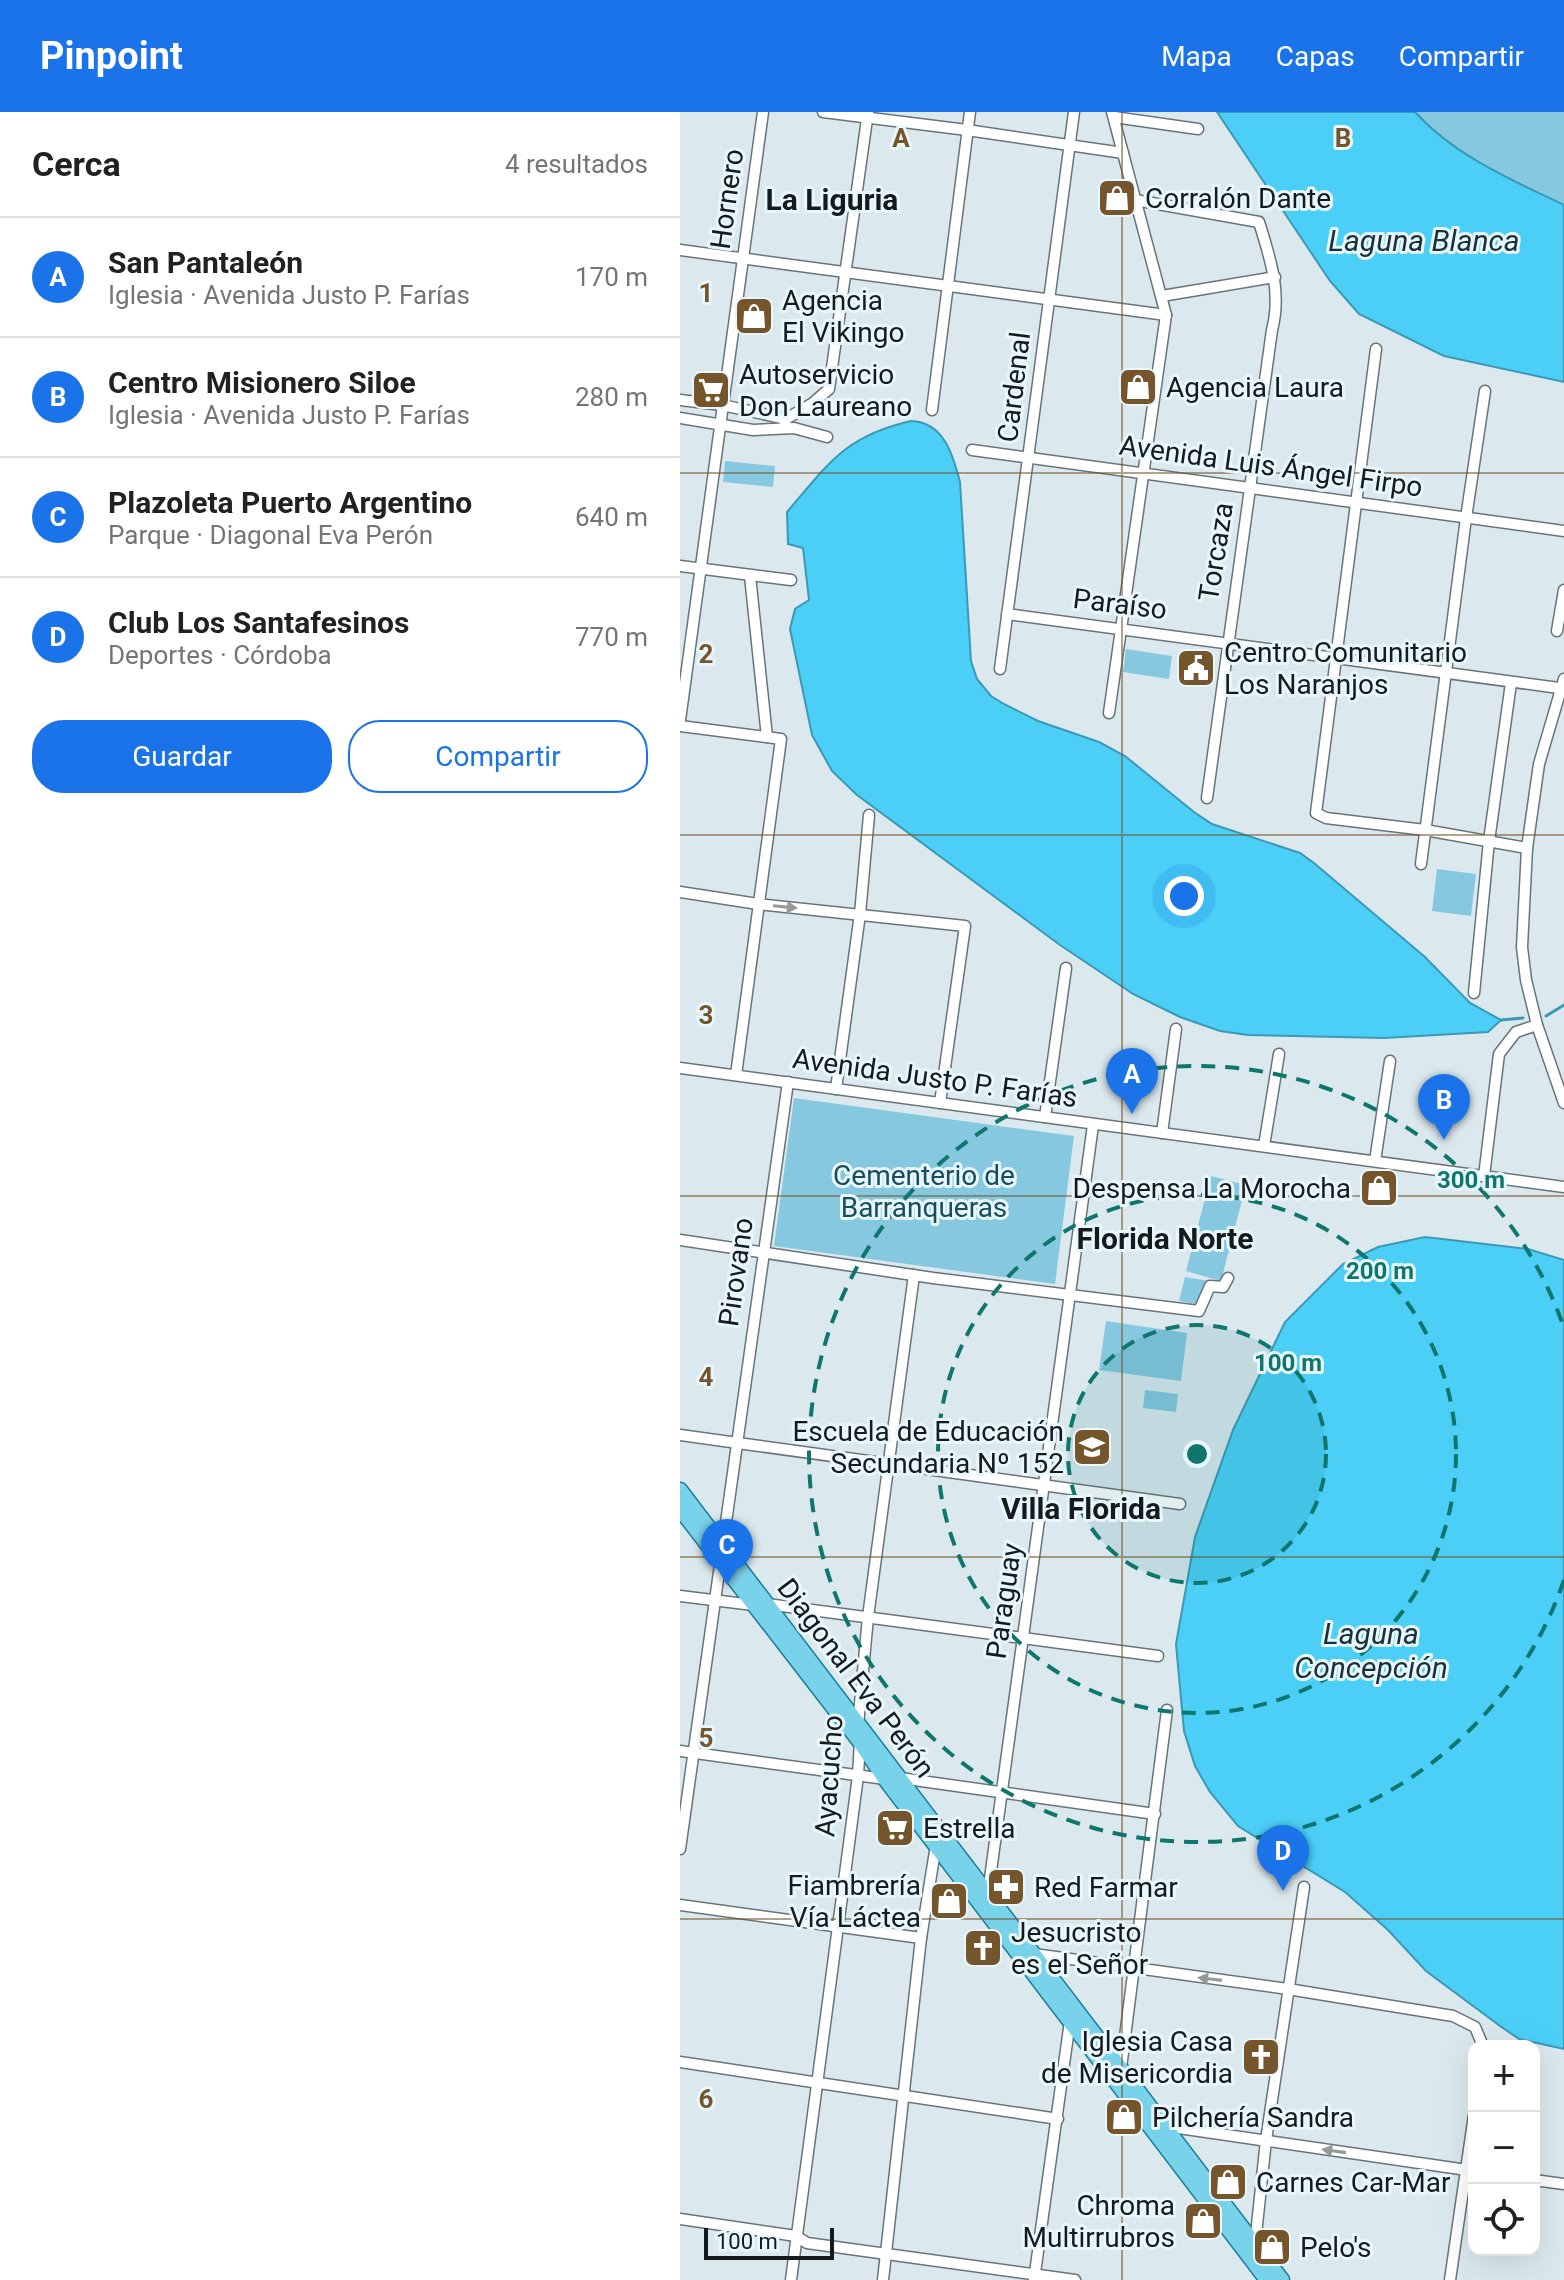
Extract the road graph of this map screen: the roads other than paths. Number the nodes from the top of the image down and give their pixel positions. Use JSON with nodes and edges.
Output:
{"nodes":[{"id":1,"x":763,"y":112,"type":"edge"},
{"id":2,"x":823,"y":112,"type":"edge"},
{"id":3,"x":970,"y":112,"type":"edge"},
{"id":4,"x":1074,"y":112,"type":"edge"},
{"id":5,"x":1113,"y":114,"type":"edge"},
{"id":6,"x":867,"y":115,"type":"edge"},
{"id":7,"x":1198,"y":129,"type":"dead end"},
{"id":8,"x":967,"y":130,"type":"junction"},
{"id":9,"x":1070,"y":146,"type":"junction"},
{"id":10,"x":1123,"y":153,"type":"junction"},
{"id":11,"x":1135,"y":200,"type":"junction"},
{"id":12,"x":680,"y":250,"type":"edge"},
{"id":13,"x":743,"y":259,"type":"junction"},
{"id":14,"x":847,"y":272,"type":"junction"},
{"id":15,"x":1275,"y":277,"type":"junction"},
{"id":16,"x":948,"y":287,"type":"junction"},
{"id":17,"x":1162,"y":296,"type":"junction"},
{"id":18,"x":1049,"y":301,"type":"junction"},
{"id":19,"x":1166,"y":315,"type":"junction"},
{"id":20,"x":1376,"y":349,"type":"dead end"},
{"id":21,"x":1485,"y":391,"type":"dead end"},
{"id":22,"x":680,"y":400,"type":"edge"},
{"id":23,"x":722,"y":405,"type":"junction"},
{"id":24,"x":932,"y":410,"type":"dead end"},
{"id":25,"x":680,"y":418,"type":"edge"},
{"id":26,"x":785,"y":423,"type":"junction"},
{"id":27,"x":719,"y":425,"type":"junction"},
{"id":28,"x":827,"y":437,"type":"dead end"},
{"id":29,"x":972,"y":450,"type":"dead end"},
{"id":30,"x":1029,"y":458,"type":"junction"},
{"id":31,"x":1142,"y":471,"type":"junction"},
{"id":32,"x":1251,"y":487,"type":"junction"},
{"id":33,"x":1355,"y":503,"type":"junction"},
{"id":34,"x":1466,"y":518,"type":"junction"},
{"id":35,"x":1564,"y":531,"type":"edge"},
{"id":36,"x":680,"y":566,"type":"edge"},
{"id":37,"x":700,"y":568,"type":"junction"},
{"id":38,"x":750,"y":576,"type":"junction"},
{"id":39,"x":791,"y":580,"type":"dead end"},
{"id":40,"x":1564,"y":590,"type":"edge"},
{"id":41,"x":1007,"y":614,"type":"junction"},
{"id":42,"x":1120,"y":627,"type":"junction"},
{"id":43,"x":1557,"y":631,"type":"dead end"},
{"id":44,"x":1227,"y":642,"type":"junction"},
{"id":45,"x":1335,"y":656,"type":"junction"},
{"id":46,"x":1000,"y":669,"type":"dead end"},
{"id":47,"x":1446,"y":673,"type":"junction"},
{"id":48,"x":1511,"y":683,"type":"junction"},
{"id":49,"x":1562,"y":684,"type":"edge"},
{"id":50,"x":1109,"y":713,"type":"dead end"},
{"id":51,"x":680,"y":723,"type":"edge"},
{"id":52,"x":767,"y":737,"type":"junction"},
{"id":53,"x":1207,"y":798,"type":"dead end"},
{"id":54,"x":869,"y":815,"type":"dead end"},
{"id":55,"x":1425,"y":830,"type":"junction"},
{"id":56,"x":1489,"y":841,"type":"junction"},
{"id":57,"x":1527,"y":848,"type":"junction"},
{"id":58,"x":1421,"y":864,"type":"dead end"},
{"id":59,"x":680,"y":892,"type":"edge"},
{"id":60,"x":758,"y":904,"type":"junction"},
{"id":61,"x":860,"y":914,"type":"junction"},
{"id":62,"x":1066,"y":968,"type":"dead end"},
{"id":63,"x":1474,"y":993,"type":"dead end"},
{"id":64,"x":1537,"y":1025,"type":"junction"},
{"id":65,"x":1176,"y":1029,"type":"dead end"},
{"id":66,"x":1279,"y":1054,"type":"dead end"},
{"id":67,"x":1390,"y":1061,"type":"dead end"},
{"id":68,"x":680,"y":1068,"type":"edge"},
{"id":69,"x":736,"y":1075,"type":"junction"},
{"id":70,"x":788,"y":1082,"type":"junction"},
{"id":71,"x":836,"y":1089,"type":"junction"},
{"id":72,"x":940,"y":1103,"type":"junction"},
{"id":73,"x":1564,"y":1103,"type":"edge"},
{"id":74,"x":1045,"y":1117,"type":"junction"},
{"id":75,"x":1093,"y":1125,"type":"junction"},
{"id":76,"x":1162,"y":1133,"type":"junction"},
{"id":77,"x":1264,"y":1146,"type":"junction"},
{"id":78,"x":1375,"y":1161,"type":"junction"},
{"id":79,"x":1484,"y":1176,"type":"junction"},
{"id":80,"x":1564,"y":1187,"type":"edge"},
{"id":81,"x":680,"y":1240,"type":"edge"},
{"id":82,"x":763,"y":1252,"type":"junction"},
{"id":83,"x":914,"y":1275,"type":"junction"},
{"id":84,"x":1228,"y":1278,"type":"dead end"},
{"id":85,"x":1070,"y":1295,"type":"junction"},
{"id":86,"x":680,"y":1435,"type":"edge"},
{"id":87,"x":736,"y":1443,"type":"junction"},
{"id":88,"x":890,"y":1464,"type":"junction"},
{"id":89,"x":1044,"y":1485,"type":"junction"},
{"id":90,"x":680,"y":1490,"type":"edge"},
{"id":91,"x":1180,"y":1504,"type":"dead end"},
{"id":92,"x":680,"y":1509,"type":"edge"},
{"id":93,"x":723,"y":1546,"type":"junction"},
{"id":94,"x":720,"y":1562,"type":"junction"},
{"id":95,"x":680,"y":1596,"type":"edge"},
{"id":96,"x":714,"y":1600,"type":"junction"},
{"id":97,"x":760,"y":1604,"type":"junction"},
{"id":98,"x":868,"y":1617,"type":"junction"},
{"id":99,"x":1023,"y":1638,"type":"junction"},
{"id":100,"x":1158,"y":1656,"type":"dead end"},
{"id":101,"x":1167,"y":1710,"type":"dead end"},
{"id":102,"x":857,"y":1722,"type":"junction"},
{"id":103,"x":860,"y":1742,"type":"junction"},
{"id":104,"x":680,"y":1751,"type":"edge"},
{"id":105,"x":693,"y":1753,"type":"junction"},
{"id":106,"x":858,"y":1776,"type":"junction"},
{"id":107,"x":892,"y":1778,"type":"junction"},
{"id":108,"x":1002,"y":1792,"type":"junction"},
{"id":109,"x":1155,"y":1814,"type":"junction"},
{"id":110,"x":936,"y":1845,"type":"junction"},
{"id":111,"x":680,"y":1849,"type":"edge"},
{"id":112,"x":1304,"y":1887,"type":"dead end"},
{"id":113,"x":988,"y":1893,"type":"junction"},
{"id":114,"x":680,"y":1905,"type":"edge"},
{"id":115,"x":838,"y":1927,"type":"junction"},
{"id":116,"x":921,"y":1938,"type":"junction"},
{"id":117,"x":1034,"y":1954,"type":"junction"},
{"id":118,"x":1134,"y":1969,"type":"junction"},
{"id":119,"x":1288,"y":1989,"type":"junction"},
{"id":120,"x":1070,"y":2021,"type":"junction"},
{"id":121,"x":1481,"y":2040,"type":"edge"},
{"id":122,"x":680,"y":2062,"type":"edge"},
{"id":123,"x":1121,"y":2068,"type":"junction"},
{"id":124,"x":816,"y":2082,"type":"junction"},
{"id":125,"x":904,"y":2095,"type":"junction"},
{"id":126,"x":1058,"y":2119,"type":"junction"},
{"id":127,"x":1165,"y":2126,"type":"junction"},
{"id":128,"x":1266,"y":2140,"type":"junction"},
{"id":129,"x":1468,"y":2171,"type":"edge"},
{"id":130,"x":1540,"y":2181,"type":"edge"},
{"id":131,"x":1468,"y":2182,"type":"edge"},
{"id":132,"x":1564,"y":2184,"type":"edge"},
{"id":133,"x":680,"y":2219,"type":"edge"},
{"id":134,"x":796,"y":2236,"type":"junction"},
{"id":135,"x":1255,"y":2244,"type":"junction"},
{"id":136,"x":886,"y":2254,"type":"junction"},
{"id":137,"x":1034,"y":2277,"type":"edge"},
{"id":138,"x":791,"y":2280,"type":"edge"},
{"id":139,"x":883,"y":2280,"type":"edge"},
{"id":140,"x":1075,"y":2280,"type":"edge"},
{"id":141,"x":1267,"y":2280,"type":"edge"},
{"id":142,"x":1282,"y":2280,"type":"edge"},
{"id":143,"x":1450,"y":2280,"type":"edge"}],
"edges":[{"from":1,"to":13,"type":"street","name":"Hornero"},
{"from":2,"to":6,"type":"street"},
{"from":3,"to":8,"type":"street"},
{"from":4,"to":9,"type":"street","name":"Cardenal"},
{"from":5,"to":7,"type":"street"},
{"from":5,"to":10,"type":"street"},
{"from":6,"to":8,"type":"street"},
{"from":6,"to":14,"type":"street"},
{"from":8,"to":9,"type":"street"},
{"from":8,"to":16,"type":"street"},
{"from":9,"to":10,"type":"street"},
{"from":9,"to":18,"type":"street","name":"Cardenal"},
{"from":10,"to":11,"type":"street"},
{"from":11,"to":15,"type":"street","name":"Torcaza"},
{"from":11,"to":17,"type":"street"},
{"from":12,"to":13,"type":"street"},
{"from":13,"to":14,"type":"street"},
{"from":13,"to":23,"type":"street","name":"Hornero"},
{"from":14,"to":16,"type":"street"},
{"from":14,"to":26,"type":"street"},
{"from":15,"to":17,"type":"street"},
{"from":15,"to":32,"type":"street","name":"Torcaza"},
{"from":16,"to":18,"type":"street"},
{"from":16,"to":24,"type":"street"},
{"from":17,"to":19,"type":"street"},
{"from":18,"to":19,"type":"street"},
{"from":18,"to":30,"type":"street","name":"Cardenal"},
{"from":19,"to":31,"type":"street"},
{"from":20,"to":33,"type":"street"},
{"from":21,"to":34,"type":"street"},
{"from":22,"to":23,"type":"street"},
{"from":23,"to":26,"type":"street"},
{"from":23,"to":27,"type":"street","name":"Hornero"},
{"from":25,"to":27,"type":"street"},
{"from":26,"to":27,"type":"street"},
{"from":26,"to":28,"type":"street"},
{"from":27,"to":37,"type":"street","name":"Hornero"},
{"from":29,"to":30,"type":"street","name":"Avenida Luis Ángel Firpo"},
{"from":30,"to":31,"type":"street","name":"Avenida Luis Ángel Firpo"},
{"from":30,"to":41,"type":"street","name":"Cardenal"},
{"from":31,"to":32,"type":"street","name":"Avenida Luis Ángel Firpo"},
{"from":31,"to":42,"type":"street"},
{"from":32,"to":33,"type":"street","name":"Avenida Luis Ángel Firpo"},
{"from":32,"to":44,"type":"street","name":"Torcaza"},
{"from":33,"to":34,"type":"street","name":"Avenida Luis Ángel Firpo"},
{"from":33,"to":45,"type":"street"},
{"from":34,"to":35,"type":"street","name":"Avenida Luis Ángel Firpo"},
{"from":34,"to":47,"type":"street"},
{"from":36,"to":37,"type":"street"},
{"from":37,"to":38,"type":"street"},
{"from":37,"to":51,"type":"street","name":"Hornero"},
{"from":38,"to":39,"type":"street"},
{"from":38,"to":52,"type":"street"},
{"from":40,"to":43,"type":"street"},
{"from":41,"to":42,"type":"street","name":"Paraíso"},
{"from":41,"to":46,"type":"street","name":"Cardenal"},
{"from":42,"to":44,"type":"street","name":"Paraíso"},
{"from":42,"to":50,"type":"street"},
{"from":44,"to":45,"type":"street","name":"Paraíso"},
{"from":44,"to":53,"type":"street","name":"Torcaza"},
{"from":45,"to":47,"type":"street","name":"Paraíso"},
{"from":45,"to":55,"type":"street"},
{"from":47,"to":48,"type":"street","name":"Paraíso"},
{"from":47,"to":55,"type":"street"},
{"from":48,"to":49,"type":"street","name":"Paraíso"},
{"from":48,"to":56,"type":"street"},
{"from":49,"to":57,"type":"street"},
{"from":51,"to":52,"type":"street"},
{"from":52,"to":60,"type":"street"},
{"from":54,"to":61,"type":"street"},
{"from":55,"to":56,"type":"street"},
{"from":55,"to":58,"type":"street"},
{"from":56,"to":57,"type":"street"},
{"from":56,"to":63,"type":"street"},
{"from":57,"to":64,"type":"street"},
{"from":59,"to":60,"type":"street"},
{"from":60,"to":61,"type":"street","one_way":true},
{"from":60,"to":69,"type":"street"},
{"from":61,"to":71,"type":"street"},
{"from":61,"to":72,"type":"street"},
{"from":62,"to":74,"type":"street"},
{"from":64,"to":73,"type":"street"},
{"from":64,"to":79,"type":"street"},
{"from":65,"to":76,"type":"street"},
{"from":66,"to":77,"type":"street"},
{"from":67,"to":78,"type":"street"},
{"from":68,"to":69,"type":"street","name":"Avenida Justo P. Farías"},
{"from":69,"to":70,"type":"street","name":"Avenida Justo P. Farías"},
{"from":70,"to":71,"type":"street","name":"Avenida Justo P. Farías"},
{"from":70,"to":82,"type":"street","name":"Pirovano"},
{"from":71,"to":72,"type":"street","name":"Avenida Justo P. Farías"},
{"from":72,"to":74,"type":"street","name":"Avenida Justo P. Farías"},
{"from":74,"to":75,"type":"street","name":"Avenida Justo P. Farías"},
{"from":75,"to":76,"type":"street","name":"Avenida Justo P. Farías"},
{"from":75,"to":85,"type":"street","name":"Paraguay"},
{"from":76,"to":77,"type":"street","name":"Avenida Justo P. Farías"},
{"from":77,"to":78,"type":"street","name":"Avenida Justo P. Farías"},
{"from":78,"to":79,"type":"street","name":"Avenida Justo P. Farías"},
{"from":79,"to":80,"type":"street","name":"Avenida Justo P. Farías"},
{"from":81,"to":82,"type":"street"},
{"from":82,"to":83,"type":"street"},
{"from":82,"to":87,"type":"street","name":"Pirovano"},
{"from":83,"to":85,"type":"street"},
{"from":83,"to":88,"type":"street","name":"Ayacucho"},
{"from":84,"to":85,"type":"street"},
{"from":85,"to":89,"type":"street","name":"Paraguay"},
{"from":86,"to":87,"type":"street"},
{"from":87,"to":88,"type":"street"},
{"from":87,"to":93,"type":"street","name":"Pirovano"},
{"from":88,"to":89,"type":"street"},
{"from":88,"to":98,"type":"street","name":"Ayacucho"},
{"from":89,"to":91,"type":"street"},
{"from":89,"to":99,"type":"street","name":"Paraguay"},
{"from":90,"to":93,"type":"main road","name":"Diagonal Eva Perón"},
{"from":92,"to":94,"type":"main road","name":"Diagonal Eva Perón"},
{"from":93,"to":94,"type":"street","name":"Pirovano"},
{"from":93,"to":97,"type":"main road","name":"Diagonal Eva Perón"},
{"from":94,"to":96,"type":"street","name":"Pirovano"},
{"from":94,"to":97,"type":"main road","name":"Diagonal Eva Perón"},
{"from":95,"to":96,"type":"street"},
{"from":96,"to":97,"type":"street"},
{"from":96,"to":105,"type":"street","name":"Pirovano"},
{"from":97,"to":98,"type":"street"},
{"from":97,"to":102,"type":"main road","name":"Diagonal Eva Perón"},
{"from":97,"to":103,"type":"main road","name":"Diagonal Eva Perón"},
{"from":98,"to":99,"type":"street"},
{"from":98,"to":102,"type":"street","name":"Ayacucho"},
{"from":99,"to":100,"type":"street"},
{"from":99,"to":108,"type":"street","name":"Paraguay"},
{"from":101,"to":109,"type":"street"},
{"from":102,"to":103,"type":"street","name":"Ayacucho"},
{"from":102,"to":107,"type":"main road","name":"Diagonal Eva Perón"},
{"from":103,"to":106,"type":"street","name":"Ayacucho"},
{"from":103,"to":107,"type":"main road","name":"Diagonal Eva Perón"},
{"from":104,"to":105,"type":"street"},
{"from":105,"to":106,"type":"street"},
{"from":105,"to":111,"type":"street","name":"Pirovano"},
{"from":106,"to":107,"type":"street"},
{"from":106,"to":115,"type":"street","name":"Ayacucho"},
{"from":107,"to":108,"type":"street"},
{"from":107,"to":110,"type":"main road","name":"Diagonal Eva Perón"},
{"from":107,"to":113,"type":"main road","name":"Diagonal Eva Perón"},
{"from":108,"to":109,"type":"street"},
{"from":108,"to":113,"type":"street","name":"Paraguay"},
{"from":109,"to":118,"type":"street"},
{"from":110,"to":116,"type":"street"},
{"from":110,"to":120,"type":"main road","name":"Diagonal Eva Perón"},
{"from":112,"to":119,"type":"street"},
{"from":113,"to":117,"type":"main road","name":"Diagonal Eva Perón"},
{"from":114,"to":115,"type":"street"},
{"from":115,"to":116,"type":"street"},
{"from":115,"to":124,"type":"street","name":"Ayacucho"},
{"from":116,"to":125,"type":"street"},
{"from":117,"to":118,"type":"street"},
{"from":117,"to":123,"type":"main road","name":"Diagonal Eva Perón"},
{"from":119,"to":118,"type":"street","one_way":true},
{"from":118,"to":123,"type":"street"},
{"from":119,"to":121,"type":"street"},
{"from":119,"to":128,"type":"street"},
{"from":120,"to":126,"type":"street"},
{"from":120,"to":141,"type":"main road","name":"Diagonal Eva Perón"},
{"from":122,"to":124,"type":"street"},
{"from":123,"to":127,"type":"main road","name":"Diagonal Eva Perón"},
{"from":124,"to":125,"type":"street"},
{"from":124,"to":134,"type":"street","name":"Ayacucho"},
{"from":125,"to":126,"type":"street"},
{"from":125,"to":136,"type":"street"},
{"from":126,"to":137,"type":"street"},
{"from":127,"to":128,"type":"street"},
{"from":127,"to":135,"type":"main road","name":"Diagonal Eva Perón"},
{"from":129,"to":128,"type":"street","one_way":true},
{"from":128,"to":135,"type":"street"},
{"from":130,"to":132,"type":"street"},
{"from":131,"to":143,"type":"street"},
{"from":133,"to":134,"type":"street"},
{"from":134,"to":136,"type":"street"},
{"from":134,"to":138,"type":"street","name":"Ayacucho"},
{"from":135,"to":142,"type":"main road","name":"Diagonal Eva Perón"},
{"from":136,"to":137,"type":"street"},
{"from":136,"to":139,"type":"street"},
{"from":137,"to":140,"type":"street"}]}
